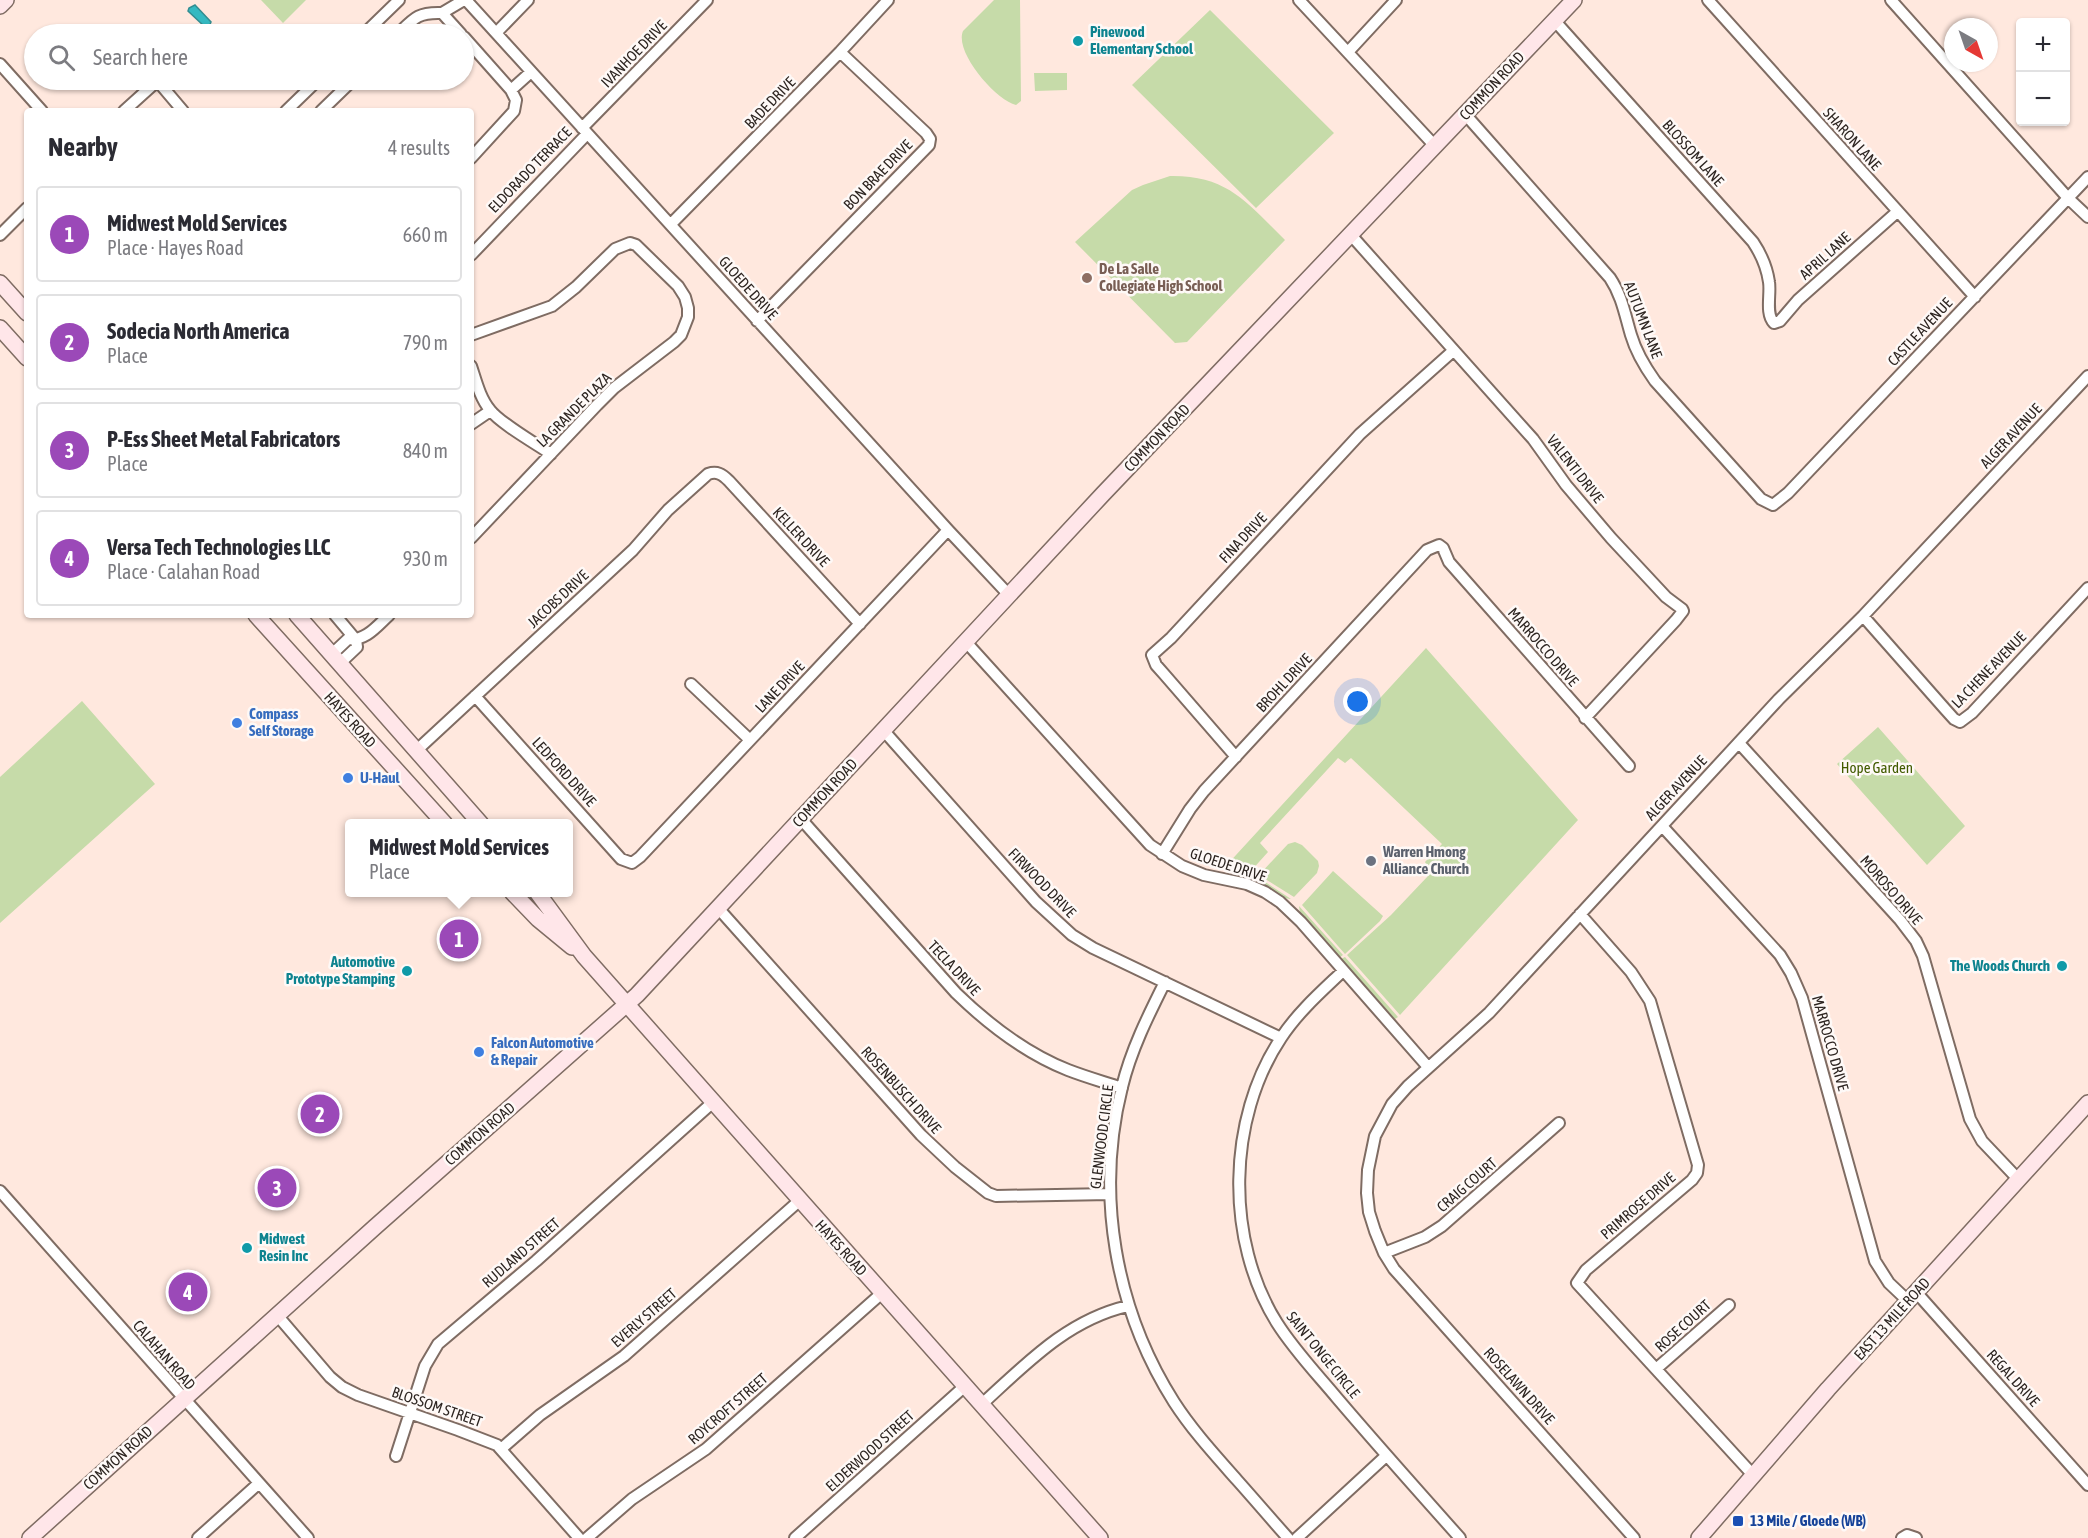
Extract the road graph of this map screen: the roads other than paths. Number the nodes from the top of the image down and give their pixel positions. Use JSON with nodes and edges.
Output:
{"nodes":[{"id":1,"x":6,"y":0,"type":"edge"},
{"id":2,"x":399,"y":0,"type":"edge"},
{"id":3,"x":465,"y":0,"type":"edge"},
{"id":4,"x":528,"y":0,"type":"edge"},
{"id":5,"x":707,"y":0,"type":"edge"},
{"id":6,"x":888,"y":0,"type":"edge"},
{"id":7,"x":1299,"y":0,"type":"edge"},
{"id":8,"x":1396,"y":0,"type":"edge"},
{"id":9,"x":1574,"y":0,"type":"edge"},
{"id":10,"x":1708,"y":0,"type":"edge"},
{"id":11,"x":1891,"y":0,"type":"edge"},
{"id":12,"x":0,"y":6,"type":"edge"},
{"id":13,"x":442,"y":13,"type":"junction"},
{"id":14,"x":1554,"y":20,"type":"junction"},
{"id":15,"x":374,"y":24,"type":"edge"},
{"id":16,"x":409,"y":24,"type":"edge"},
{"id":17,"x":452,"y":24,"type":"edge"},
{"id":18,"x":496,"y":33,"type":"junction"},
{"id":19,"x":474,"y":49,"type":"edge"},
{"id":20,"x":840,"y":52,"type":"junction"},
{"id":21,"x":1348,"y":52,"type":"junction"},
{"id":22,"x":0,"y":64,"type":"edge"},
{"id":23,"x":531,"y":72,"type":"junction"},
{"id":24,"x":146,"y":90,"type":"edge"},
{"id":25,"x":165,"y":90,"type":"edge"},
{"id":26,"x":308,"y":90,"type":"edge"},
{"id":27,"x":343,"y":90,"type":"edge"},
{"id":28,"x":511,"y":90,"type":"junction"},
{"id":29,"x":39,"y":108,"type":"edge"},
{"id":30,"x":127,"y":108,"type":"edge"},
{"id":31,"x":180,"y":108,"type":"edge"},
{"id":32,"x":289,"y":108,"type":"edge"},
{"id":33,"x":324,"y":108,"type":"edge"},
{"id":34,"x":1465,"y":114,"type":"junction"},
{"id":35,"x":584,"y":131,"type":"junction"},
{"id":36,"x":1435,"y":146,"type":"junction"},
{"id":37,"x":474,"y":155,"type":"edge"},
{"id":38,"x":2088,"y":177,"type":"edge"},
{"id":39,"x":2068,"y":198,"type":"junction"},
{"id":40,"x":24,"y":211,"type":"edge"},
{"id":41,"x":1897,"y":212,"type":"junction"},
{"id":42,"x":2088,"y":217,"type":"edge"},
{"id":43,"x":671,"y":224,"type":"junction"},
{"id":44,"x":0,"y":235,"type":"edge"},
{"id":45,"x":1351,"y":235,"type":"junction"},
{"id":46,"x":474,"y":252,"type":"edge"},
{"id":47,"x":0,"y":283,"type":"edge"},
{"id":48,"x":1974,"y":297,"type":"junction"},
{"id":49,"x":24,"y":310,"type":"edge"},
{"id":50,"x":757,"y":321,"type":"junction"},
{"id":51,"x":1774,"y":323,"type":"joint"},
{"id":52,"x":0,"y":328,"type":"edge"},
{"id":53,"x":474,"y":334,"type":"edge"},
{"id":54,"x":1453,"y":351,"type":"junction"},
{"id":55,"x":24,"y":355,"type":"edge"},
{"id":56,"x":474,"y":375,"type":"edge"},
{"id":57,"x":2088,"y":376,"type":"edge"},
{"id":58,"x":490,"y":411,"type":"junction"},
{"id":59,"x":474,"y":422,"type":"edge"},
{"id":60,"x":551,"y":454,"type":"junction"},
{"id":61,"x":719,"y":472,"type":"joint"},
{"id":62,"x":1773,"y":505,"type":"joint"},
{"id":63,"x":948,"y":530,"type":"junction"},
{"id":64,"x":474,"y":535,"type":"edge"},
{"id":65,"x":1440,"y":545,"type":"joint"},
{"id":66,"x":2088,"y":588,"type":"edge"},
{"id":67,"x":1009,"y":595,"type":"junction"},
{"id":68,"x":1863,"y":616,"type":"junction"},
{"id":69,"x":259,"y":618,"type":"edge"},
{"id":70,"x":300,"y":618,"type":"edge"},
{"id":71,"x":338,"y":618,"type":"edge"},
{"id":72,"x":386,"y":618,"type":"edge"},
{"id":73,"x":860,"y":624,"type":"junction"},
{"id":74,"x":356,"y":640,"type":"junction"},
{"id":75,"x":966,"y":642,"type":"junction"},
{"id":76,"x":335,"y":659,"type":"junction"},
{"id":77,"x":691,"y":684,"type":"dead end"},
{"id":78,"x":476,"y":696,"type":"junction"},
{"id":79,"x":1586,"y":718,"type":"junction"},
{"id":80,"x":884,"y":731,"type":"junction"},
{"id":81,"x":750,"y":740,"type":"junction"},
{"id":82,"x":1739,"y":743,"type":"junction"},
{"id":83,"x":417,"y":750,"type":"junction"},
{"id":84,"x":1236,"y":757,"type":"junction"},
{"id":85,"x":1629,"y":766,"type":"dead end"},
{"id":86,"x":440,"y":819,"type":"edge"},
{"id":87,"x":477,"y":819,"type":"edge"},
{"id":88,"x":801,"y":819,"type":"junction"},
{"id":89,"x":1662,"y":826,"type":"junction"},
{"id":90,"x":1162,"y":854,"type":"junction"},
{"id":91,"x":632,"y":863,"type":"joint"},
{"id":92,"x":517,"y":897,"type":"edge"},
{"id":93,"x":541,"y":897,"type":"edge"},
{"id":94,"x":718,"y":908,"type":"junction"},
{"id":95,"x":1580,"y":914,"type":"junction"},
{"id":96,"x":584,"y":956,"type":"junction"},
{"id":97,"x":1343,"y":971,"type":"junction"},
{"id":98,"x":1165,"y":982,"type":"junction"},
{"id":99,"x":627,"y":1005,"type":"junction"},
{"id":100,"x":1281,"y":1038,"type":"junction"},
{"id":101,"x":1428,"y":1067,"type":"junction"},
{"id":102,"x":1122,"y":1088,"type":"junction"},
{"id":103,"x":712,"y":1103,"type":"junction"},
{"id":104,"x":2088,"y":1103,"type":"edge"},
{"id":105,"x":1559,"y":1123,"type":"dead end"},
{"id":106,"x":2018,"y":1179,"type":"junction"},
{"id":107,"x":0,"y":1191,"type":"edge"},
{"id":108,"x":1110,"y":1194,"type":"junction"},
{"id":109,"x":799,"y":1201,"type":"junction"},
{"id":110,"x":1384,"y":1253,"type":"junction"},
{"id":111,"x":882,"y":1293,"type":"junction"},
{"id":112,"x":1912,"y":1296,"type":"junction"},
{"id":113,"x":1729,"y":1305,"type":"dead end"},
{"id":114,"x":1128,"y":1306,"type":"junction"},
{"id":115,"x":277,"y":1316,"type":"junction"},
{"id":116,"x":1656,"y":1369,"type":"junction"},
{"id":117,"x":965,"y":1386,"type":"junction"},
{"id":118,"x":183,"y":1399,"type":"junction"},
{"id":119,"x":981,"y":1405,"type":"junction"},
{"id":120,"x":410,"y":1413,"type":"junction"},
{"id":121,"x":501,"y":1449,"type":"junction"},
{"id":122,"x":396,"y":1456,"type":"dead end"},
{"id":123,"x":1386,"y":1456,"type":"junction"},
{"id":124,"x":1753,"y":1475,"type":"junction"},
{"id":125,"x":258,"y":1484,"type":"junction"},
{"id":126,"x":2088,"y":1485,"type":"edge"},
{"id":127,"x":1703,"y":1537,"type":"edge"},
{"id":128,"x":30,"y":1538,"type":"edge"},
{"id":129,"x":198,"y":1538,"type":"edge"},
{"id":130,"x":308,"y":1538,"type":"edge"},
{"id":131,"x":579,"y":1538,"type":"edge"},
{"id":132,"x":587,"y":1538,"type":"edge"},
{"id":133,"x":795,"y":1538,"type":"edge"},
{"id":134,"x":1100,"y":1538,"type":"edge"},
{"id":135,"x":1288,"y":1538,"type":"edge"},
{"id":136,"x":1297,"y":1538,"type":"edge"},
{"id":137,"x":1460,"y":1538,"type":"edge"},
{"id":138,"x":1634,"y":1538,"type":"edge"}],
"edges":[{"from":1,"to":12,"type":"street"},
{"from":2,"to":15,"type":"street"},
{"from":3,"to":13,"type":"street"},
{"from":3,"to":18,"type":"street","name":"GLOEDE DRIVE"},
{"from":4,"to":18,"type":"street"},
{"from":5,"to":35,"type":"street","name":"IVANHOE DRIVE"},
{"from":6,"to":20,"type":"street","name":"BADE DRIVE"},
{"from":7,"to":21,"type":"street"},
{"from":8,"to":21,"type":"street"},
{"from":9,"to":14,"type":"street","name":"COMMON ROAD"},
{"from":10,"to":41,"type":"street","name":"SHARON LANE"},
{"from":11,"to":39,"type":"street"},
{"from":13,"to":16,"type":"street"},
{"from":13,"to":17,"type":"street"},
{"from":14,"to":34,"type":"street","name":"COMMON ROAD"},
{"from":14,"to":51,"type":"street","name":"BLOSSOM LANE"},
{"from":18,"to":23,"type":"street","name":"GLOEDE DRIVE"},
{"from":19,"to":28,"type":"street"},
{"from":20,"to":43,"type":"street","name":"BADE DRIVE"},
{"from":20,"to":50,"type":"street","name":"BON BRAE DRIVE"},
{"from":21,"to":36,"type":"street"},
{"from":22,"to":29,"type":"street"},
{"from":23,"to":28,"type":"street"},
{"from":23,"to":35,"type":"street","name":"GLOEDE DRIVE"},
{"from":24,"to":30,"type":"street"},
{"from":25,"to":31,"type":"street"},
{"from":26,"to":32,"type":"street"},
{"from":27,"to":33,"type":"street"},
{"from":28,"to":37,"type":"street"},
{"from":34,"to":36,"type":"street","name":"COMMON ROAD"},
{"from":34,"to":62,"type":"street","name":"AUTUMN LANE"},
{"from":35,"to":43,"type":"street","name":"GLOEDE DRIVE"},
{"from":35,"to":46,"type":"street","name":"ELDORADO TERRACE"},
{"from":36,"to":45,"type":"street","name":"COMMON ROAD"},
{"from":38,"to":39,"type":"street","name":"CASTLE AVENUE"},
{"from":39,"to":42,"type":"street"},
{"from":39,"to":48,"type":"street","name":"CASTLE AVENUE"},
{"from":40,"to":44,"type":"street"},
{"from":41,"to":48,"type":"street","name":"SHARON LANE"},
{"from":41,"to":51,"type":"street","name":"APRIL LANE"},
{"from":43,"to":50,"type":"street","name":"GLOEDE DRIVE"},
{"from":45,"to":54,"type":"street","name":"VALENTI DRIVE"},
{"from":45,"to":67,"type":"street","name":"COMMON ROAD"},
{"from":47,"to":49,"type":"street"},
{"from":48,"to":62,"type":"street","name":"CASTLE AVENUE"},
{"from":50,"to":63,"type":"street","name":"GLOEDE DRIVE"},
{"from":52,"to":55,"type":"street"},
{"from":53,"to":60,"type":"street","name":"LA GRANDE PLAZA"},
{"from":54,"to":79,"type":"street","name":"VALENTI DRIVE"},
{"from":54,"to":84,"type":"street","name":"FINA DRIVE"},
{"from":56,"to":58,"type":"street"},
{"from":57,"to":68,"type":"street","name":"ALGER AVENUE"},
{"from":58,"to":59,"type":"street"},
{"from":58,"to":60,"type":"street"},
{"from":60,"to":64,"type":"street","name":"LA GRANDE PLAZA"},
{"from":61,"to":73,"type":"street","name":"KELLER DRIVE"},
{"from":61,"to":78,"type":"street","name":"JACOBS DRIVE"},
{"from":63,"to":67,"type":"street","name":"GLOEDE DRIVE"},
{"from":63,"to":73,"type":"street","name":"LANE DRIVE"},
{"from":65,"to":79,"type":"street","name":"MARROCCO DRIVE"},
{"from":65,"to":84,"type":"street","name":"BROHL DRIVE"},
{"from":66,"to":68,"type":"street","name":"LA CHENE AVENUE"},
{"from":67,"to":75,"type":"street","name":"COMMON ROAD"},
{"from":68,"to":82,"type":"street","name":"ALGER AVENUE"},
{"from":69,"to":86,"type":"street","name":"HAYES ROAD"},
{"from":70,"to":76,"type":"street","name":"HAYES ROAD"},
{"from":71,"to":74,"type":"street"},
{"from":72,"to":74,"type":"street"},
{"from":73,"to":81,"type":"street","name":"LANE DRIVE"},
{"from":74,"to":76,"type":"street"},
{"from":75,"to":80,"type":"street","name":"COMMON ROAD"},
{"from":75,"to":90,"type":"street","name":"GLOEDE DRIVE"},
{"from":76,"to":83,"type":"street","name":"HAYES ROAD"},
{"from":77,"to":81,"type":"street"},
{"from":78,"to":83,"type":"street","name":"JACOBS DRIVE"},
{"from":78,"to":91,"type":"street","name":"LEDFORD DRIVE"},
{"from":79,"to":85,"type":"street","name":"MARROCCO DRIVE"},
{"from":80,"to":88,"type":"street","name":"COMMON ROAD"},
{"from":80,"to":98,"type":"street","name":"FIRWOOD DRIVE"},
{"from":81,"to":91,"type":"street","name":"LANE DRIVE"},
{"from":82,"to":89,"type":"street","name":"ALGER AVENUE"},
{"from":82,"to":106,"type":"street","name":"MOROSO DRIVE"},
{"from":83,"to":87,"type":"street","name":"HAYES ROAD"},
{"from":84,"to":90,"type":"street","name":"BROHL DRIVE"},
{"from":88,"to":94,"type":"street","name":"COMMON ROAD"},
{"from":88,"to":102,"type":"street","name":"TECLA DRIVE"},
{"from":89,"to":95,"type":"street","name":"ALGER AVENUE"},
{"from":89,"to":112,"type":"street","name":"MARROCCO DRIVE"},
{"from":90,"to":97,"type":"street","name":"GLOEDE DRIVE"},
{"from":92,"to":96,"type":"street","name":"HAYES ROAD"},
{"from":93,"to":96,"type":"street","name":"HAYES ROAD"},
{"from":94,"to":99,"type":"street","name":"COMMON ROAD"},
{"from":94,"to":108,"type":"street","name":"ROSENBUSCH DRIVE"},
{"from":95,"to":101,"type":"street","name":"ALGER AVENUE"},
{"from":95,"to":116,"type":"street","name":"PRIMROSE DRIVE"},
{"from":96,"to":99,"type":"street","name":"HAYES ROAD"},
{"from":97,"to":100,"type":"street","name":"SAINT ONGE CIRCLE"},
{"from":97,"to":101,"type":"street","name":"GLOEDE DRIVE"},
{"from":98,"to":100,"type":"street","name":"FIRWOOD DRIVE"},
{"from":98,"to":102,"type":"street","name":"GLENWOOD CIRCLE"},
{"from":99,"to":103,"type":"street","name":"HAYES ROAD"},
{"from":99,"to":115,"type":"street","name":"COMMON ROAD"},
{"from":100,"to":123,"type":"street","name":"SAINT ONGE CIRCLE"},
{"from":101,"to":110,"type":"street","name":"ALGER AVENUE"},
{"from":102,"to":108,"type":"street","name":"GLENWOOD CIRCLE"},
{"from":103,"to":109,"type":"street","name":"HAYES ROAD"},
{"from":103,"to":120,"type":"street","name":"RUDLAND STREET"},
{"from":104,"to":106,"type":"street","name":"EAST 13 MILE ROAD"},
{"from":105,"to":110,"type":"street","name":"CRAIG COURT"},
{"from":106,"to":112,"type":"street","name":"EAST 13 MILE ROAD"},
{"from":107,"to":118,"type":"street","name":"CALAHAN ROAD"},
{"from":108,"to":114,"type":"street","name":"GLENWOOD CIRCLE"},
{"from":109,"to":111,"type":"street","name":"HAYES ROAD"},
{"from":109,"to":121,"type":"street","name":"EVERLY STREET"},
{"from":110,"to":138,"type":"street","name":"ROSELAWN DRIVE"},
{"from":111,"to":117,"type":"street","name":"HAYES ROAD"},
{"from":111,"to":132,"type":"street","name":"ROYCROFT STREET"},
{"from":112,"to":124,"type":"street","name":"EAST 13 MILE ROAD"},
{"from":112,"to":126,"type":"street","name":"REGAL DRIVE"},
{"from":113,"to":116,"type":"street","name":"ROSE COURT"},
{"from":114,"to":119,"type":"street"},
{"from":114,"to":135,"type":"street","name":"GLENWOOD CIRCLE"},
{"from":115,"to":118,"type":"street","name":"COMMON ROAD"},
{"from":115,"to":120,"type":"street","name":"BLOSSOM STREET"},
{"from":116,"to":124,"type":"street","name":"PRIMROSE DRIVE"},
{"from":117,"to":119,"type":"street","name":"HAYES ROAD"},
{"from":117,"to":133,"type":"street","name":"ELDERWOOD STREET"},
{"from":118,"to":125,"type":"street","name":"CALAHAN ROAD"},
{"from":118,"to":128,"type":"street","name":"COMMON ROAD"},
{"from":119,"to":134,"type":"street","name":"HAYES ROAD"},
{"from":120,"to":121,"type":"street","name":"BLOSSOM STREET"},
{"from":120,"to":122,"type":"street","name":"RUDLAND STREET"},
{"from":121,"to":131,"type":"street","name":"BLOSSOM STREET"},
{"from":123,"to":136,"type":"street"},
{"from":123,"to":137,"type":"street","name":"SAINT ONGE CIRCLE"},
{"from":124,"to":127,"type":"street","name":"EAST 13 MILE ROAD"},
{"from":125,"to":129,"type":"street"},
{"from":125,"to":130,"type":"street","name":"CALAHAN ROAD"}]}
